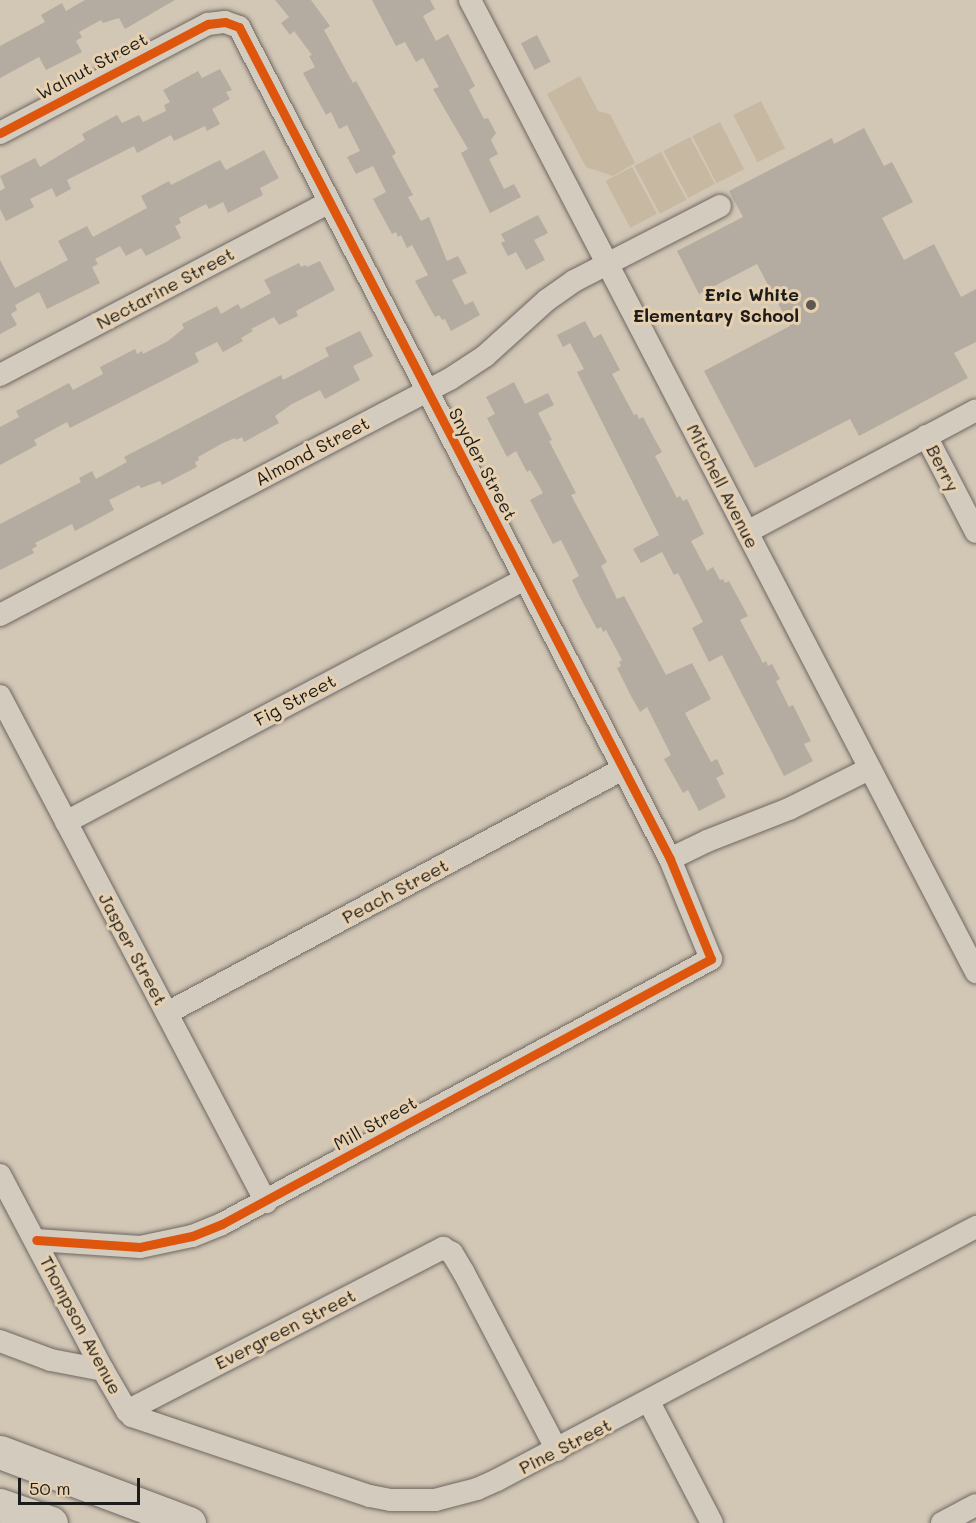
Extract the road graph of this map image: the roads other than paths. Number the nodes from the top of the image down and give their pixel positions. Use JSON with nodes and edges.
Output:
{"nodes":[{"id":1,"x":470,"y":0,"type":"edge"},
{"id":2,"x":199,"y":29,"type":"joint"},
{"id":3,"x":0,"y":134,"type":"edge"},
{"id":4,"x":329,"y":202,"type":"junction"},
{"id":5,"x":720,"y":206,"type":"dead end"},
{"id":6,"x":608,"y":264,"type":"junction"},
{"id":7,"x":0,"y":375,"type":"edge"},
{"id":8,"x":426,"y":391,"type":"junction"},
{"id":9,"x":976,"y":410,"type":"edge"},
{"id":10,"x":926,"y":436,"type":"junction"},
{"id":11,"x":747,"y":532,"type":"junction"},
{"id":12,"x":976,"y":532,"type":"edge"},
{"id":13,"x":525,"y":579,"type":"junction"},
{"id":14,"x":0,"y":615,"type":"edge"},
{"id":15,"x":0,"y":696,"type":"edge"},
{"id":16,"x":623,"y":769,"type":"junction"},
{"id":17,"x":869,"y":769,"type":"junction"},
{"id":18,"x":66,"y":822,"type":"junction"},
{"id":19,"x":670,"y":859,"type":"junction"},
{"id":20,"x":711,"y":958,"type":"joint"},
{"id":21,"x":976,"y":972,"type":"edge"},
{"id":22,"x":167,"y":1013,"type":"junction"},
{"id":23,"x":0,"y":1175,"type":"edge"},
{"id":24,"x":266,"y":1202,"type":"junction"},
{"id":25,"x":10,"y":1208,"type":"edge"},
{"id":26,"x":976,"y":1227,"type":"edge"},
{"id":27,"x":36,"y":1240,"type":"junction"},
{"id":28,"x":0,"y":1341,"type":"edge"},
{"id":29,"x":103,"y":1370,"type":"junction"},
{"id":30,"x":649,"y":1402,"type":"junction"},
{"id":31,"x":127,"y":1411,"type":"junction"},
{"id":32,"x":557,"y":1450,"type":"junction"},
{"id":33,"x":0,"y":1452,"type":"edge"},
{"id":34,"x":0,"y":1505,"type":"edge"},
{"id":35,"x":976,"y":1505,"type":"edge"},
{"id":36,"x":51,"y":1523,"type":"edge"},
{"id":37,"x":189,"y":1523,"type":"edge"},
{"id":38,"x":712,"y":1523,"type":"edge"},
{"id":39,"x":942,"y":1523,"type":"edge"}],
"edges":[{"from":1,"to":6,"type":"street","name":"Mitchell Avenue"},
{"from":2,"to":3,"type":"street","name":"Walnut Street"},
{"from":2,"to":4,"type":"street","name":"Snyder Street"},
{"from":4,"to":7,"type":"street","name":"Nectarine Street"},
{"from":4,"to":8,"type":"street","name":"Snyder Street"},
{"from":5,"to":6,"type":"street","name":"Almond Street"},
{"from":6,"to":8,"type":"street","name":"Almond Street"},
{"from":6,"to":11,"type":"street","name":"Mitchell Avenue"},
{"from":8,"to":13,"type":"street","name":"Snyder Street"},
{"from":8,"to":14,"type":"street","name":"Almond Street"},
{"from":9,"to":10,"type":"street"},
{"from":10,"to":11,"type":"street"},
{"from":10,"to":12,"type":"street","name":"Berry"},
{"from":11,"to":17,"type":"street","name":"Mitchell Avenue"},
{"from":13,"to":16,"type":"street","name":"Snyder Street"},
{"from":13,"to":18,"type":"street","name":"Fig Street"},
{"from":15,"to":18,"type":"street","name":"Jasper Street"},
{"from":16,"to":19,"type":"street","name":"Snyder Street"},
{"from":16,"to":22,"type":"street","name":"Peach Street"},
{"from":17,"to":19,"type":"street"},
{"from":17,"to":21,"type":"street","name":"Mitchell Avenue"},
{"from":18,"to":22,"type":"street","name":"Jasper Street"},
{"from":19,"to":20,"type":"street","name":"Snyder Street"},
{"from":20,"to":24,"type":"street","name":"Mill Street"},
{"from":22,"to":24,"type":"street","name":"Jasper Street"},
{"from":23,"to":25,"type":"street","name":"Thompson Avenue"},
{"from":24,"to":27,"type":"street","name":"Mill Street"},
{"from":25,"to":27,"type":"street","name":"Thompson Avenue"},
{"from":26,"to":30,"type":"street","name":"Pine Street"},
{"from":27,"to":29,"type":"street","name":"Thompson Avenue"},
{"from":28,"to":29,"type":"street"},
{"from":29,"to":31,"type":"street","name":"Thompson Avenue"},
{"from":30,"to":32,"type":"street","name":"Pine Street"},
{"from":30,"to":38,"type":"street"},
{"from":31,"to":32,"type":"street","name":"Pine Street"},
{"from":31,"to":32,"type":"street","name":"Evergreen Street"},
{"from":33,"to":37,"type":"highway"},
{"from":34,"to":36,"type":"highway"},
{"from":35,"to":39,"type":"street"}]}
